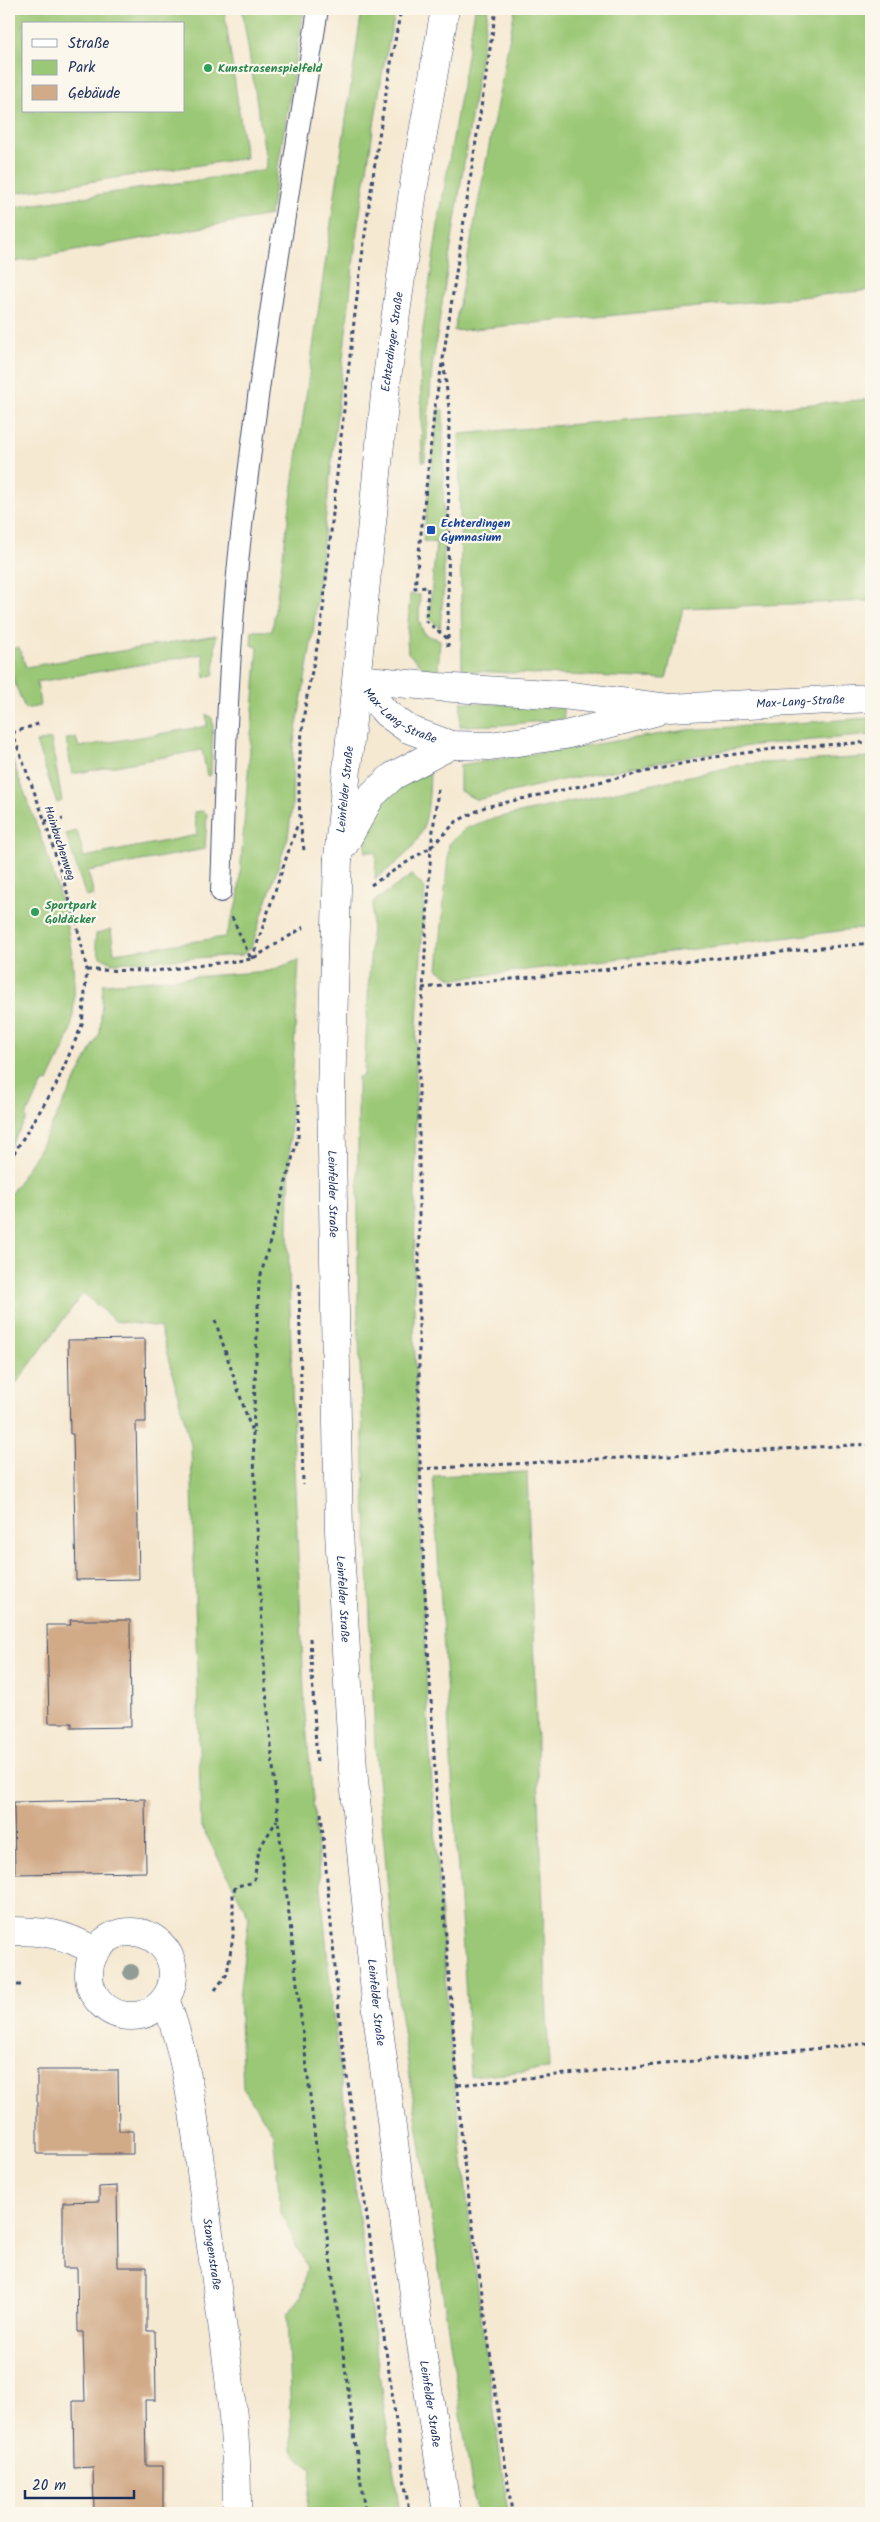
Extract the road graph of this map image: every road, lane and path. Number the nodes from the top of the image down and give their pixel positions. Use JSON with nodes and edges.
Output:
{"nodes":[{"id":1,"x":318,"y":9,"type":"edge"},
{"id":2,"x":401,"y":9,"type":"edge"},
{"id":3,"x":445,"y":9,"type":"edge"},
{"id":4,"x":496,"y":9,"type":"edge"},
{"id":5,"x":443,"y":359,"type":"junction"},
{"id":6,"x":448,"y":639,"type":"junction"},
{"id":7,"x":448,"y":648,"type":"dead end"},
{"id":8,"x":357,"y":679,"type":"junction"},
{"id":9,"x":871,"y":698,"type":"edge"},
{"id":10,"x":669,"y":708,"type":"junction"},
{"id":11,"x":41,"y":723,"type":"dead end"},
{"id":12,"x":9,"y":724,"type":"edge"},
{"id":13,"x":12,"y":733,"type":"junction"},
{"id":14,"x":871,"y":742,"type":"edge"},
{"id":15,"x":451,"y":745,"type":"junction"},
{"id":16,"x":438,"y":783,"type":"dead end"},
{"id":17,"x":62,"y":819,"type":"dead end"},
{"id":18,"x":299,"y":820,"type":"junction"},
{"id":19,"x":45,"y":821,"type":"junction"},
{"id":20,"x":431,"y":847,"type":"junction"},
{"id":21,"x":339,"y":855,"type":"junction"},
{"id":22,"x":305,"y":857,"type":"dead end"},
{"id":23,"x":221,"y":892,"type":"joint"},
{"id":24,"x":92,"y":916,"type":"dead end"},
{"id":25,"x":76,"y":921,"type":"junction"},
{"id":26,"x":871,"y":943,"type":"edge"},
{"id":27,"x":252,"y":959,"type":"junction"},
{"id":28,"x":87,"y":970,"type":"junction"},
{"id":29,"x":422,"y":988,"type":"junction"},
{"id":30,"x":298,"y":1138,"type":"dead end"},
{"id":31,"x":9,"y":1161,"type":"edge"},
{"id":32,"x":215,"y":1320,"type":"dead end"},
{"id":33,"x":253,"y":1434,"type":"junction"},
{"id":34,"x":871,"y":1444,"type":"edge"},
{"id":35,"x":420,"y":1469,"type":"junction"},
{"id":36,"x":278,"y":1820,"type":"junction"},
{"id":37,"x":9,"y":1932,"type":"edge"},
{"id":38,"x":94,"y":1951,"type":"junction"},
{"id":39,"x":9,"y":1985,"type":"edge"},
{"id":40,"x":21,"y":1985,"type":"dead end"},
{"id":41,"x":215,"y":1990,"type":"dead end"},
{"id":42,"x":165,"y":1999,"type":"junction"},
{"id":43,"x":871,"y":2043,"type":"edge"},
{"id":44,"x":458,"y":2085,"type":"junction"},
{"id":45,"x":237,"y":2513,"type":"edge"},
{"id":46,"x":365,"y":2513,"type":"edge"},
{"id":47,"x":447,"y":2513,"type":"edge"},
{"id":48,"x":512,"y":2513,"type":"edge"}],
"edges":[{"from":1,"to":23,"type":"lane"},
{"from":2,"to":18,"type":"path"},
{"from":3,"to":8,"type":"main road","name":"Echterdinger Straße"},
{"from":4,"to":5,"type":"path"},
{"from":5,"to":6,"type":"path"},
{"from":5,"to":6,"type":"path"},
{"from":6,"to":7,"type":"path"},
{"from":8,"to":10,"type":"main road","name":"Max-Lang-Straße"},
{"from":8,"to":15,"type":"main road","name":"Max-Lang-Straße"},
{"from":8,"to":21,"type":"main road","name":"Leinfelder Straße"},
{"from":9,"to":10,"type":"main road","name":"Max-Lang-Straße"},
{"from":10,"to":15,"type":"main road","name":"Max-Lang-Straße"},
{"from":11,"to":13,"type":"path"},
{"from":12,"to":13,"type":"path","name":"Hainbuchenweg"},
{"from":13,"to":19,"type":"path","name":"Hainbuchenweg"},
{"from":14,"to":20,"type":"path"},
{"from":15,"to":21,"type":"main road"},
{"from":16,"to":20,"type":"path"},
{"from":17,"to":19,"type":"path"},
{"from":18,"to":22,"type":"path"},
{"from":18,"to":27,"type":"path"},
{"from":19,"to":25,"type":"path","name":"Hainbuchenweg"},
{"from":20,"to":29,"type":"path"},
{"from":21,"to":47,"type":"main road","name":"Leinfelder Straße","bridge":true},
{"from":23,"to":27,"type":"path"},
{"from":24,"to":25,"type":"path"},
{"from":25,"to":28,"type":"path","name":"Hainbuchenweg"},
{"from":26,"to":29,"type":"path"},
{"from":27,"to":28,"type":"path"},
{"from":28,"to":31,"type":"path","name":"Hainbuchenweg"},
{"from":29,"to":35,"type":"path"},
{"from":30,"to":33,"type":"path"},
{"from":32,"to":33,"type":"path"},
{"from":33,"to":36,"type":"path"},
{"from":34,"to":35,"type":"path"},
{"from":35,"to":44,"type":"path"},
{"from":36,"to":41,"type":"path"},
{"from":36,"to":46,"type":"path"},
{"from":37,"to":38,"type":"main road"},
{"from":38,"to":42,"type":"main road"},
{"from":38,"to":42,"type":"main road"},
{"from":39,"to":40,"type":"path"},
{"from":42,"to":45,"type":"main road","name":"Stangenstraße"},
{"from":43,"to":44,"type":"path"},
{"from":44,"to":48,"type":"path"}]}
